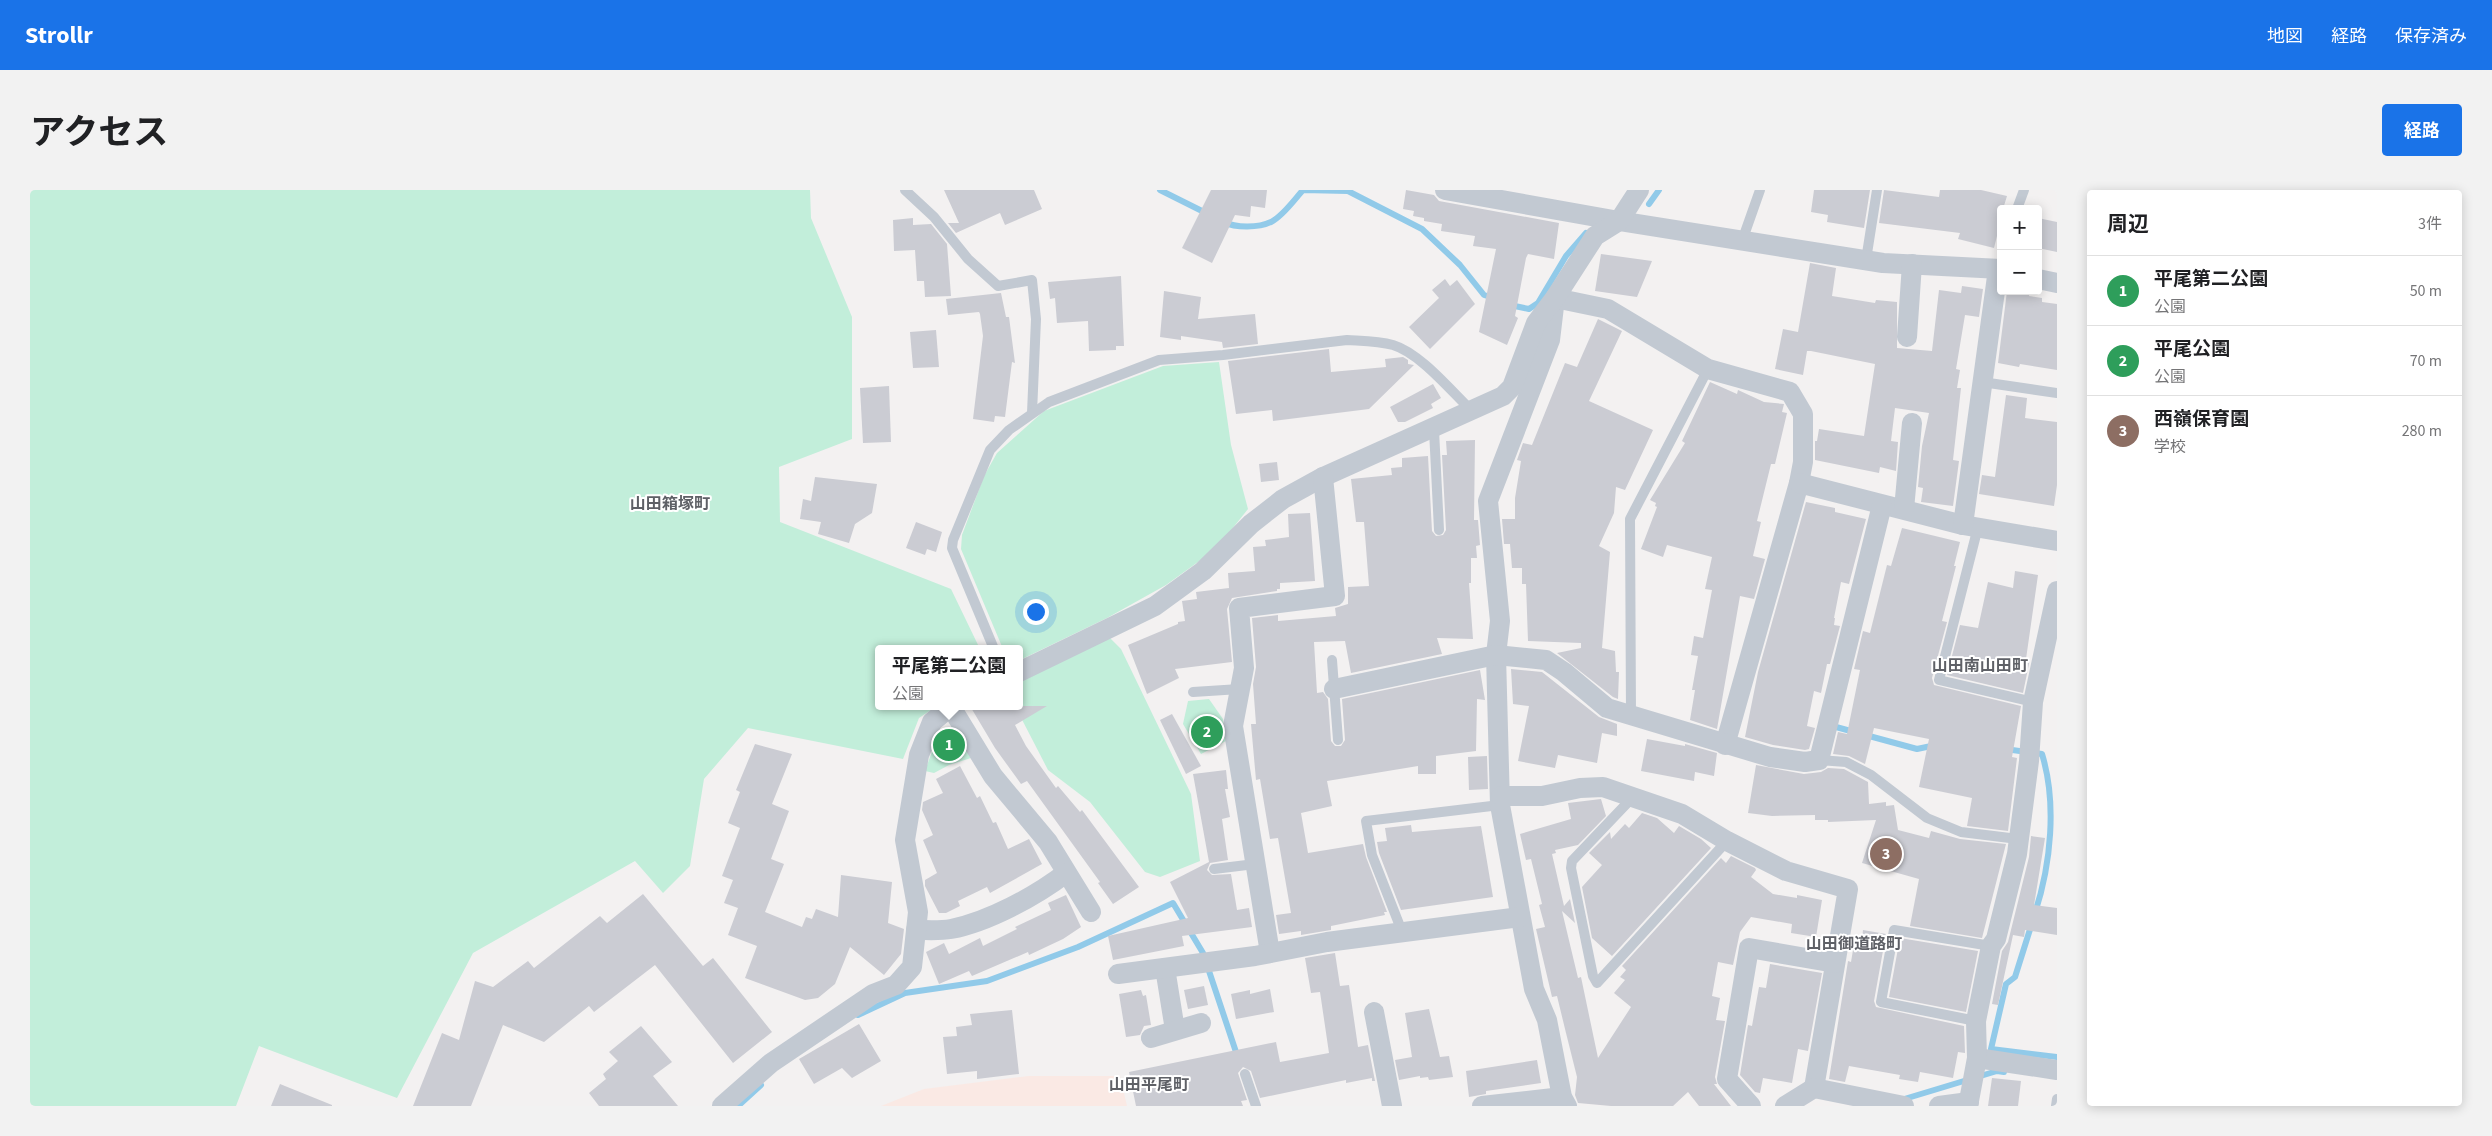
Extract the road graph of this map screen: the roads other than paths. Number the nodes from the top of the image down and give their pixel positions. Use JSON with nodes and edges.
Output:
{"nodes":[{"id":1,"x":905,"y":190,"type":"edge"},
{"id":2,"x":1445,"y":190,"type":"edge"},
{"id":3,"x":1639,"y":190,"type":"edge"},
{"id":4,"x":1760,"y":190,"type":"edge"},
{"id":5,"x":1877,"y":190,"type":"edge"},
{"id":6,"x":2024,"y":190,"type":"edge"},
{"id":7,"x":2018,"y":205,"type":"edge"},
{"id":8,"x":1618,"y":221,"type":"junction"},
{"id":9,"x":1742,"y":241,"type":"junction"},
{"id":10,"x":1866,"y":260,"type":"junction"},
{"id":11,"x":1912,"y":264,"type":"junction"},
{"id":12,"x":1997,"y":265,"type":"edge"},
{"id":13,"x":2042,"y":280,"type":"edge"},
{"id":14,"x":2057,"y":283,"type":"edge"},
{"id":15,"x":1997,"y":284,"type":"edge"},
{"id":16,"x":1555,"y":298,"type":"junction"},
{"id":17,"x":1907,"y":336,"type":"dead end"},
{"id":18,"x":1708,"y":369,"type":"junction"},
{"id":19,"x":1982,"y":382,"type":"junction"},
{"id":20,"x":2057,"y":393,"type":"edge"},
{"id":21,"x":1472,"y":412,"type":"junction"},
{"id":22,"x":1032,"y":413,"type":"junction"},
{"id":23,"x":1912,"y":423,"type":"dead end"},
{"id":24,"x":1434,"y":430,"type":"junction"},
{"id":25,"x":1323,"y":478,"type":"junction"},
{"id":26,"x":1798,"y":483,"type":"junction"},
{"id":27,"x":1882,"y":505,"type":"junction"},
{"id":28,"x":1904,"y":509,"type":"junction"},
{"id":29,"x":1970,"y":526,"type":"junction"},
{"id":30,"x":1439,"y":530,"type":"dead end"},
{"id":31,"x":2057,"y":541,"type":"edge"},
{"id":32,"x":2057,"y":591,"type":"edge"},
{"id":33,"x":992,"y":645,"type":"edge"},
{"id":34,"x":1496,"y":656,"type":"junction"},
{"id":35,"x":1332,"y":660,"type":"dead end"},
{"id":36,"x":1023,"y":670,"type":"edge"},
{"id":37,"x":1240,"y":689,"type":"junction"},
{"id":38,"x":1334,"y":689,"type":"junction"},
{"id":39,"x":1193,"y":692,"type":"dead end"},
{"id":40,"x":2033,"y":702,"type":"junction"},
{"id":41,"x":946,"y":710,"type":"edge"},
{"id":42,"x":953,"y":710,"type":"edge"},
{"id":43,"x":1630,"y":716,"type":"junction"},
{"id":44,"x":1338,"y":740,"type":"dead end"},
{"id":45,"x":1725,"y":745,"type":"junction"},
{"id":46,"x":1819,"y":760,"type":"junction"},
{"id":47,"x":1632,"y":798,"type":"junction"},
{"id":48,"x":1501,"y":800,"type":"junction"},
{"id":49,"x":2018,"y":838,"type":"junction"},
{"id":50,"x":1727,"y":841,"type":"junction"},
{"id":51,"x":1255,"y":864,"type":"junction"},
{"id":52,"x":1214,"y":869,"type":"dead end"},
{"id":53,"x":1066,"y":873,"type":"junction"},
{"id":54,"x":1091,"y":912,"type":"dead end"},
{"id":55,"x":1520,"y":917,"type":"junction"},
{"id":56,"x":916,"y":930,"type":"junction"},
{"id":57,"x":1403,"y":934,"type":"junction"},
{"id":58,"x":1990,"y":946,"type":"junction"},
{"id":59,"x":1270,"y":953,"type":"junction"},
{"id":60,"x":1835,"y":963,"type":"junction"},
{"id":61,"x":1165,"y":968,"type":"junction"},
{"id":62,"x":1118,"y":974,"type":"dead end"},
{"id":63,"x":1374,"y":1012,"type":"dead end"},
{"id":64,"x":1976,"y":1021,"type":"junction"},
{"id":65,"x":1201,"y":1023,"type":"dead end"},
{"id":66,"x":1175,"y":1030,"type":"junction"},
{"id":67,"x":1151,"y":1038,"type":"dead end"},
{"id":68,"x":1977,"y":1058,"type":"junction"},
{"id":69,"x":2057,"y":1070,"type":"edge"},
{"id":70,"x":1245,"y":1074,"type":"dead end"},
{"id":71,"x":1814,"y":1088,"type":"junction"},
{"id":72,"x":2057,"y":1099,"type":"edge"},
{"id":73,"x":1565,"y":1102,"type":"edge"},
{"id":74,"x":1969,"y":1104,"type":"edge"},
{"id":75,"x":1893,"y":1105,"type":"edge"},
{"id":76,"x":722,"y":1106,"type":"edge"},
{"id":77,"x":1256,"y":1106,"type":"edge"},
{"id":78,"x":1392,"y":1106,"type":"edge"},
{"id":79,"x":1482,"y":1106,"type":"edge"},
{"id":80,"x":1751,"y":1106,"type":"edge"},
{"id":81,"x":1785,"y":1106,"type":"edge"},
{"id":82,"x":1939,"y":1106,"type":"edge"},
{"id":83,"x":2056,"y":1106,"type":"edge"}],
"edges":[{"from":1,"to":22,"type":"lane"},
{"from":2,"to":8,"type":"street"},
{"from":3,"to":8,"type":"street"},
{"from":4,"to":9,"type":"lane"},
{"from":5,"to":10,"type":"lane"},
{"from":6,"to":7,"type":"lane"},
{"from":8,"to":9,"type":"street"},
{"from":8,"to":16,"type":"street"},
{"from":9,"to":10,"type":"street"},
{"from":10,"to":11,"type":"street"},
{"from":11,"to":12,"type":"street"},
{"from":11,"to":17,"type":"street"},
{"from":13,"to":14,"type":"street"},
{"from":15,"to":19,"type":"street"},
{"from":16,"to":18,"type":"street"},
{"from":16,"to":21,"type":"street"},
{"from":16,"to":34,"type":"street"},
{"from":18,"to":26,"type":"street"},
{"from":18,"to":43,"type":"lane"},
{"from":19,"to":20,"type":"lane"},
{"from":19,"to":29,"type":"street"},
{"from":21,"to":22,"type":"lane"},
{"from":21,"to":24,"type":"street"},
{"from":22,"to":33,"type":"lane"},
{"from":23,"to":28,"type":"street"},
{"from":24,"to":25,"type":"street"},
{"from":24,"to":30,"type":"lane"},
{"from":25,"to":36,"type":"street"},
{"from":25,"to":37,"type":"street"},
{"from":26,"to":27,"type":"street"},
{"from":26,"to":45,"type":"street"},
{"from":27,"to":28,"type":"street"},
{"from":27,"to":46,"type":"street"},
{"from":28,"to":29,"type":"street"},
{"from":29,"to":31,"type":"street"},
{"from":29,"to":40,"type":"lane"},
{"from":32,"to":40,"type":"street"},
{"from":34,"to":38,"type":"street"},
{"from":34,"to":43,"type":"street"},
{"from":34,"to":48,"type":"street"},
{"from":35,"to":38,"type":"lane"},
{"from":37,"to":39,"type":"lane"},
{"from":37,"to":51,"type":"street"},
{"from":38,"to":44,"type":"lane"},
{"from":40,"to":49,"type":"street"},
{"from":41,"to":56,"type":"street"},
{"from":42,"to":53,"type":"street"},
{"from":43,"to":45,"type":"street"},
{"from":45,"to":46,"type":"street"},
{"from":46,"to":49,"type":"lane"},
{"from":47,"to":48,"type":"street"},
{"from":47,"to":50,"type":"street"},
{"from":47,"to":50,"type":"lane"},
{"from":48,"to":55,"type":"street"},
{"from":48,"to":57,"type":"lane"},
{"from":49,"to":58,"type":"street"},
{"from":50,"to":60,"type":"street"},
{"from":51,"to":52,"type":"lane"},
{"from":51,"to":59,"type":"street"},
{"from":53,"to":54,"type":"street"},
{"from":53,"to":56,"type":"street"},
{"from":55,"to":57,"type":"street"},
{"from":55,"to":73,"type":"street"},
{"from":56,"to":76,"type":"street"},
{"from":57,"to":59,"type":"street"},
{"from":58,"to":64,"type":"street"},
{"from":58,"to":64,"type":"lane"},
{"from":59,"to":61,"type":"street"},
{"from":60,"to":71,"type":"street"},
{"from":60,"to":80,"type":"street"},
{"from":61,"to":62,"type":"street"},
{"from":61,"to":66,"type":"street"},
{"from":63,"to":78,"type":"street"},
{"from":64,"to":68,"type":"street"},
{"from":65,"to":66,"type":"street"},
{"from":66,"to":67,"type":"street"},
{"from":68,"to":69,"type":"street"},
{"from":68,"to":74,"type":"street"},
{"from":70,"to":77,"type":"lane"},
{"from":71,"to":75,"type":"street"},
{"from":71,"to":81,"type":"street"},
{"from":72,"to":83,"type":"lane"},
{"from":73,"to":79,"type":"street"},
{"from":74,"to":82,"type":"street"}]}
